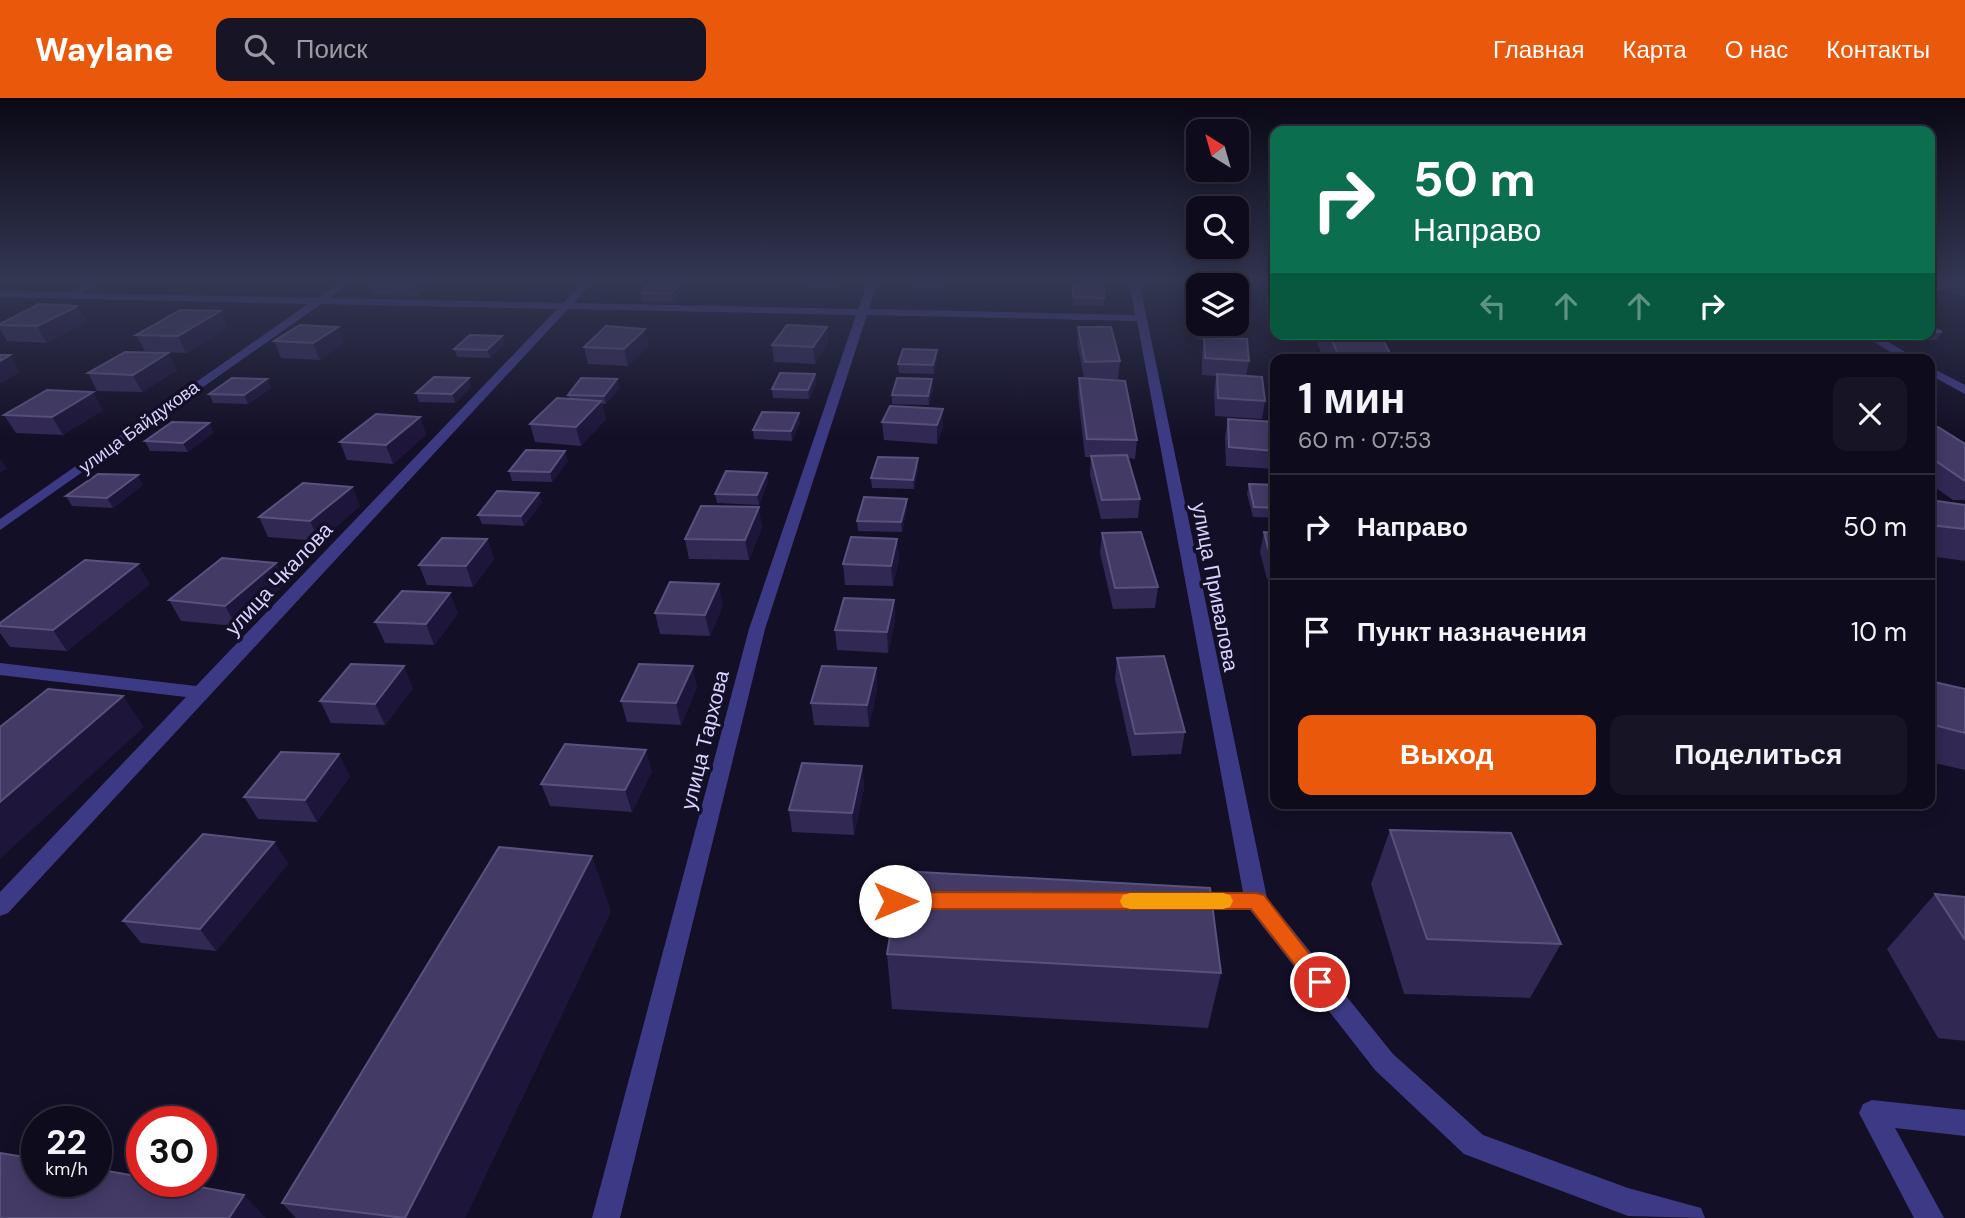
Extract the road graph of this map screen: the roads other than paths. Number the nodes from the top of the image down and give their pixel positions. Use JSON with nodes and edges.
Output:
{"nodes":[{"id":1,"x":271,"y":333,"type":"edge"},
{"id":2,"x":537,"y":333,"type":"edge"},
{"id":3,"x":854,"y":333,"type":"edge"},
{"id":4,"x":1143,"y":333,"type":"edge"},
{"id":5,"x":1877,"y":340,"type":"edge"},
{"id":6,"x":1902,"y":354,"type":"edge"},
{"id":7,"x":1935,"y":373,"type":"edge"},
{"id":8,"x":1965,"y":390,"type":"edge"},
{"id":9,"x":0,"y":526,"type":"edge"},
{"id":10,"x":0,"y":669,"type":"edge"},
{"id":11,"x":201,"y":692,"type":"junction"},
{"id":12,"x":1173,"y":901,"type":"edge"},
{"id":13,"x":1256,"y":901,"type":"junction"},
{"id":14,"x":0,"y":907,"type":"edge"},
{"id":15,"x":1965,"y":1123,"type":"edge"},
{"id":16,"x":606,"y":1218,"type":"edge"},
{"id":17,"x":1691,"y":1218,"type":"edge"},
{"id":18,"x":1930,"y":1218,"type":"edge"}],
"edges":[{"from":1,"to":9,"type":"street","name":"улица Байдукова"},
{"from":2,"to":11,"type":"street","name":"улица Чкалова"},
{"from":3,"to":16,"type":"street","name":"улица Тархова"},
{"from":4,"to":13,"type":"street","name":"улица Привалова"},
{"from":5,"to":6,"type":"street"},
{"from":7,"to":8,"type":"street"},
{"from":10,"to":11,"type":"street"},
{"from":11,"to":14,"type":"street","name":"улица Чкалова"},
{"from":12,"to":13,"type":"street"},
{"from":13,"to":17,"type":"street"},
{"from":15,"to":18,"type":"street"}]}
